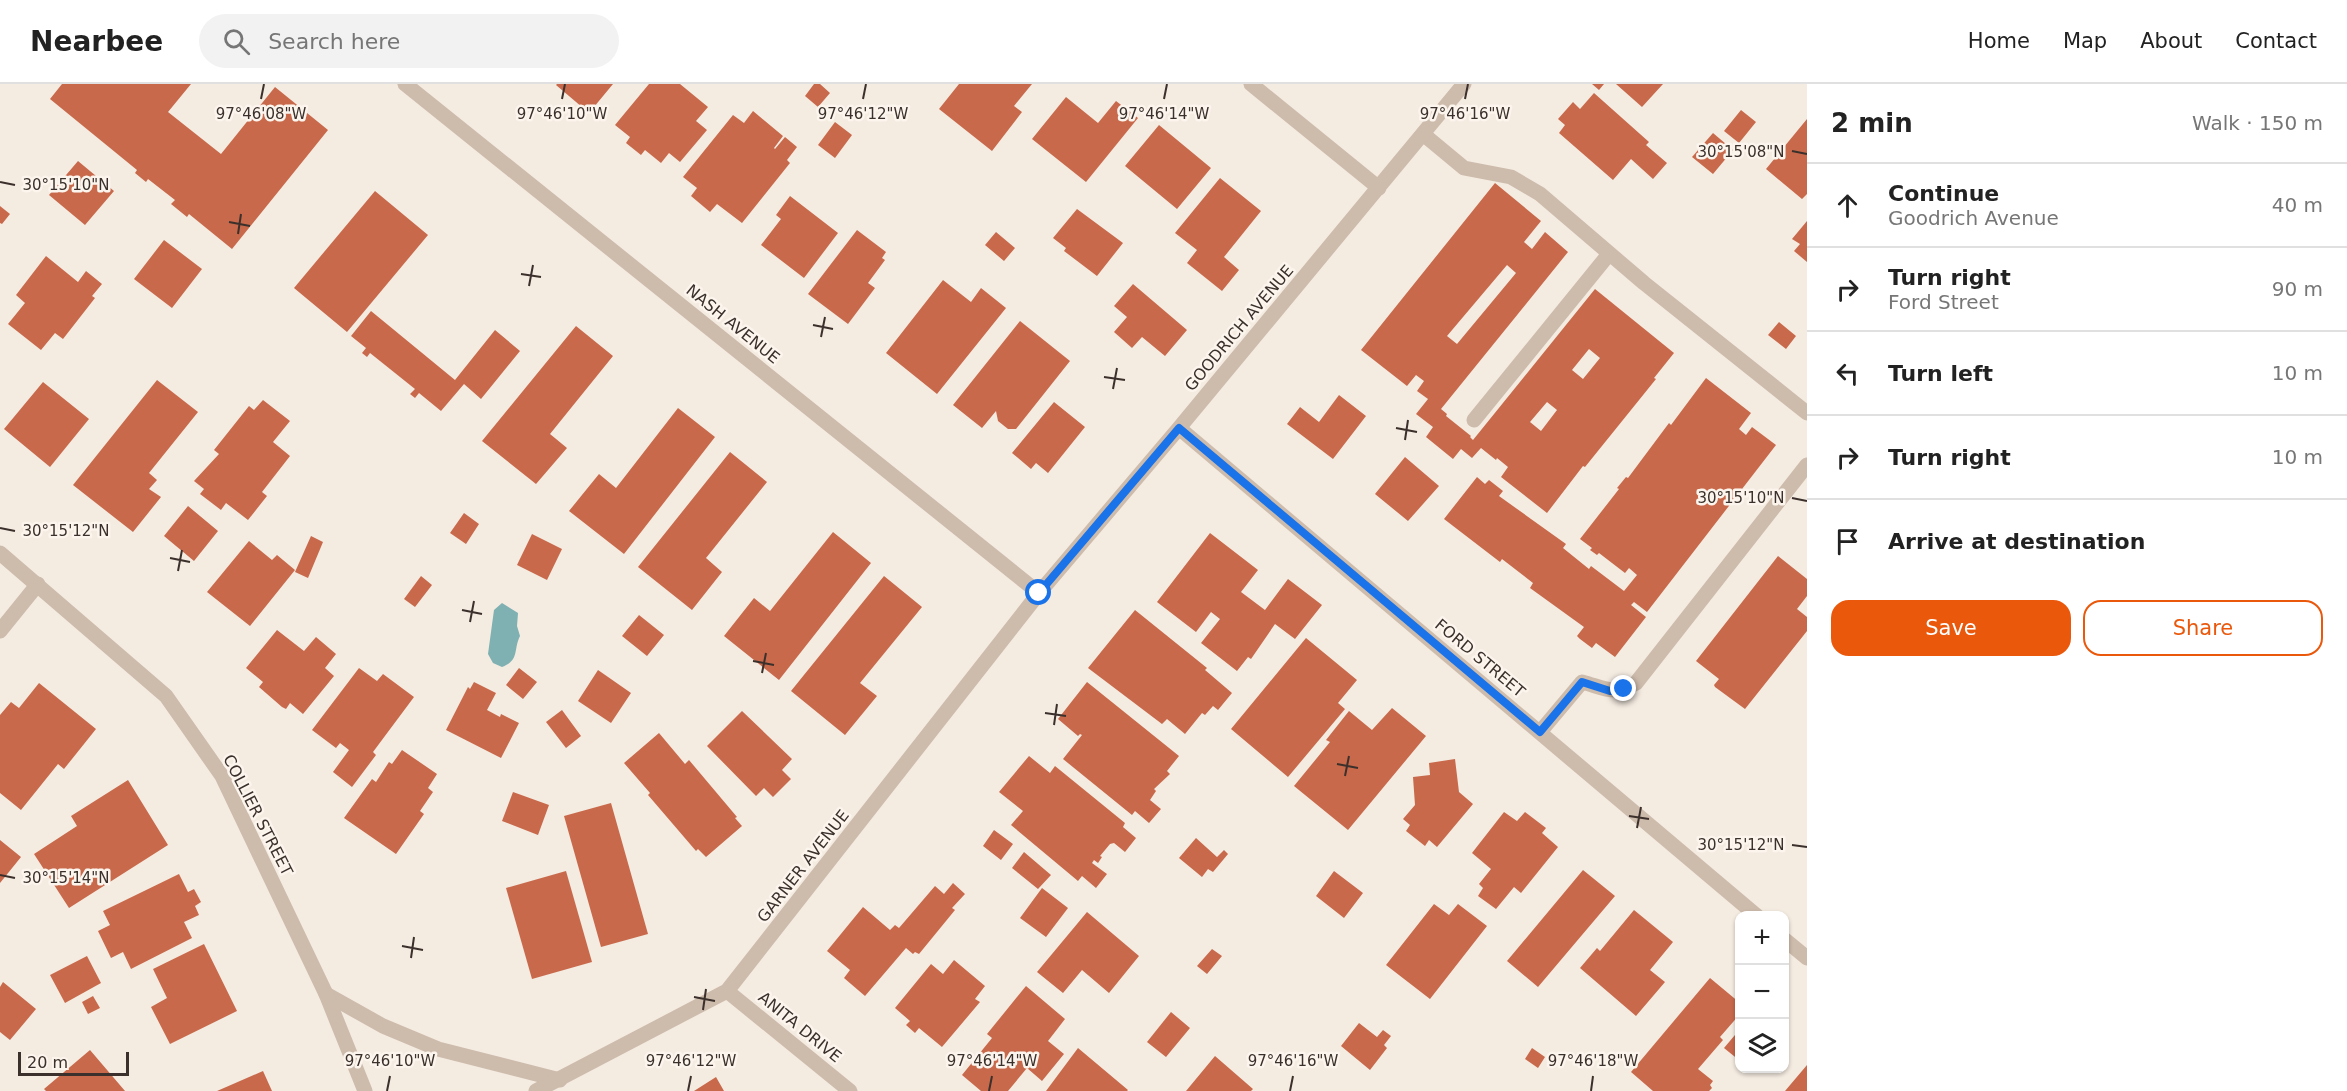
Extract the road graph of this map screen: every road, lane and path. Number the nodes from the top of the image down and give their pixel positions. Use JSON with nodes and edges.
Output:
{"nodes":[{"id":1,"x":405,"y":84,"type":"edge"},
{"id":2,"x":1251,"y":84,"type":"edge"},
{"id":3,"x":1464,"y":84,"type":"edge"},
{"id":4,"x":1423,"y":134,"type":"junction"},
{"id":5,"x":1379,"y":188,"type":"junction"},
{"id":6,"x":1609,"y":254,"type":"junction"},
{"id":7,"x":1807,"y":412,"type":"edge"},
{"id":8,"x":1474,"y":420,"type":"dead end"},
{"id":9,"x":1179,"y":428,"type":"junction"},
{"id":10,"x":1807,"y":465,"type":"edge"},
{"id":11,"x":0,"y":553,"type":"edge"},
{"id":12,"x":38,"y":584,"type":"junction"},
{"id":13,"x":1039,"y":593,"type":"junction"},
{"id":14,"x":0,"y":630,"type":"edge"},
{"id":15,"x":1540,"y":732,"type":"junction"},
{"id":16,"x":1752,"y":911,"type":"edge"},
{"id":17,"x":1789,"y":942,"type":"edge"},
{"id":18,"x":1806,"y":955,"type":"edge"},
{"id":19,"x":727,"y":991,"type":"junction"},
{"id":20,"x":326,"y":994,"type":"junction"},
{"id":21,"x":560,"y":1080,"type":"junction"},
{"id":22,"x":365,"y":1091,"type":"edge"},
{"id":23,"x":536,"y":1091,"type":"edge"},
{"id":24,"x":850,"y":1091,"type":"edge"}],
"edges":[{"from":1,"to":13,"type":"street","name":"NASH AVENUE"},
{"from":2,"to":5,"type":"street"},
{"from":3,"to":4,"type":"street","name":"GOODRICH AVENUE"},
{"from":4,"to":5,"type":"street","name":"GOODRICH AVENUE"},
{"from":4,"to":6,"type":"street"},
{"from":5,"to":9,"type":"street","name":"GOODRICH AVENUE"},
{"from":6,"to":7,"type":"street"},
{"from":6,"to":8,"type":"street"},
{"from":9,"to":13,"type":"street","name":"GOODRICH AVENUE"},
{"from":9,"to":15,"type":"street","name":"FORD STREET"},
{"from":10,"to":15,"type":"street"},
{"from":11,"to":12,"type":"street","name":"COLLIER STREET"},
{"from":12,"to":14,"type":"street"},
{"from":12,"to":20,"type":"street","name":"COLLIER STREET"},
{"from":13,"to":19,"type":"street","name":"GARNER AVENUE"},
{"from":15,"to":16,"type":"street","name":"FORD STREET"},
{"from":17,"to":18,"type":"street"},
{"from":19,"to":21,"type":"street","name":"GARNER AVENUE"},
{"from":19,"to":24,"type":"street","name":"ANITA DRIVE"},
{"from":20,"to":21,"type":"street"},
{"from":20,"to":22,"type":"street","name":"COLLIER STREET"},
{"from":21,"to":23,"type":"street","name":"GARNER AVENUE"}]}
